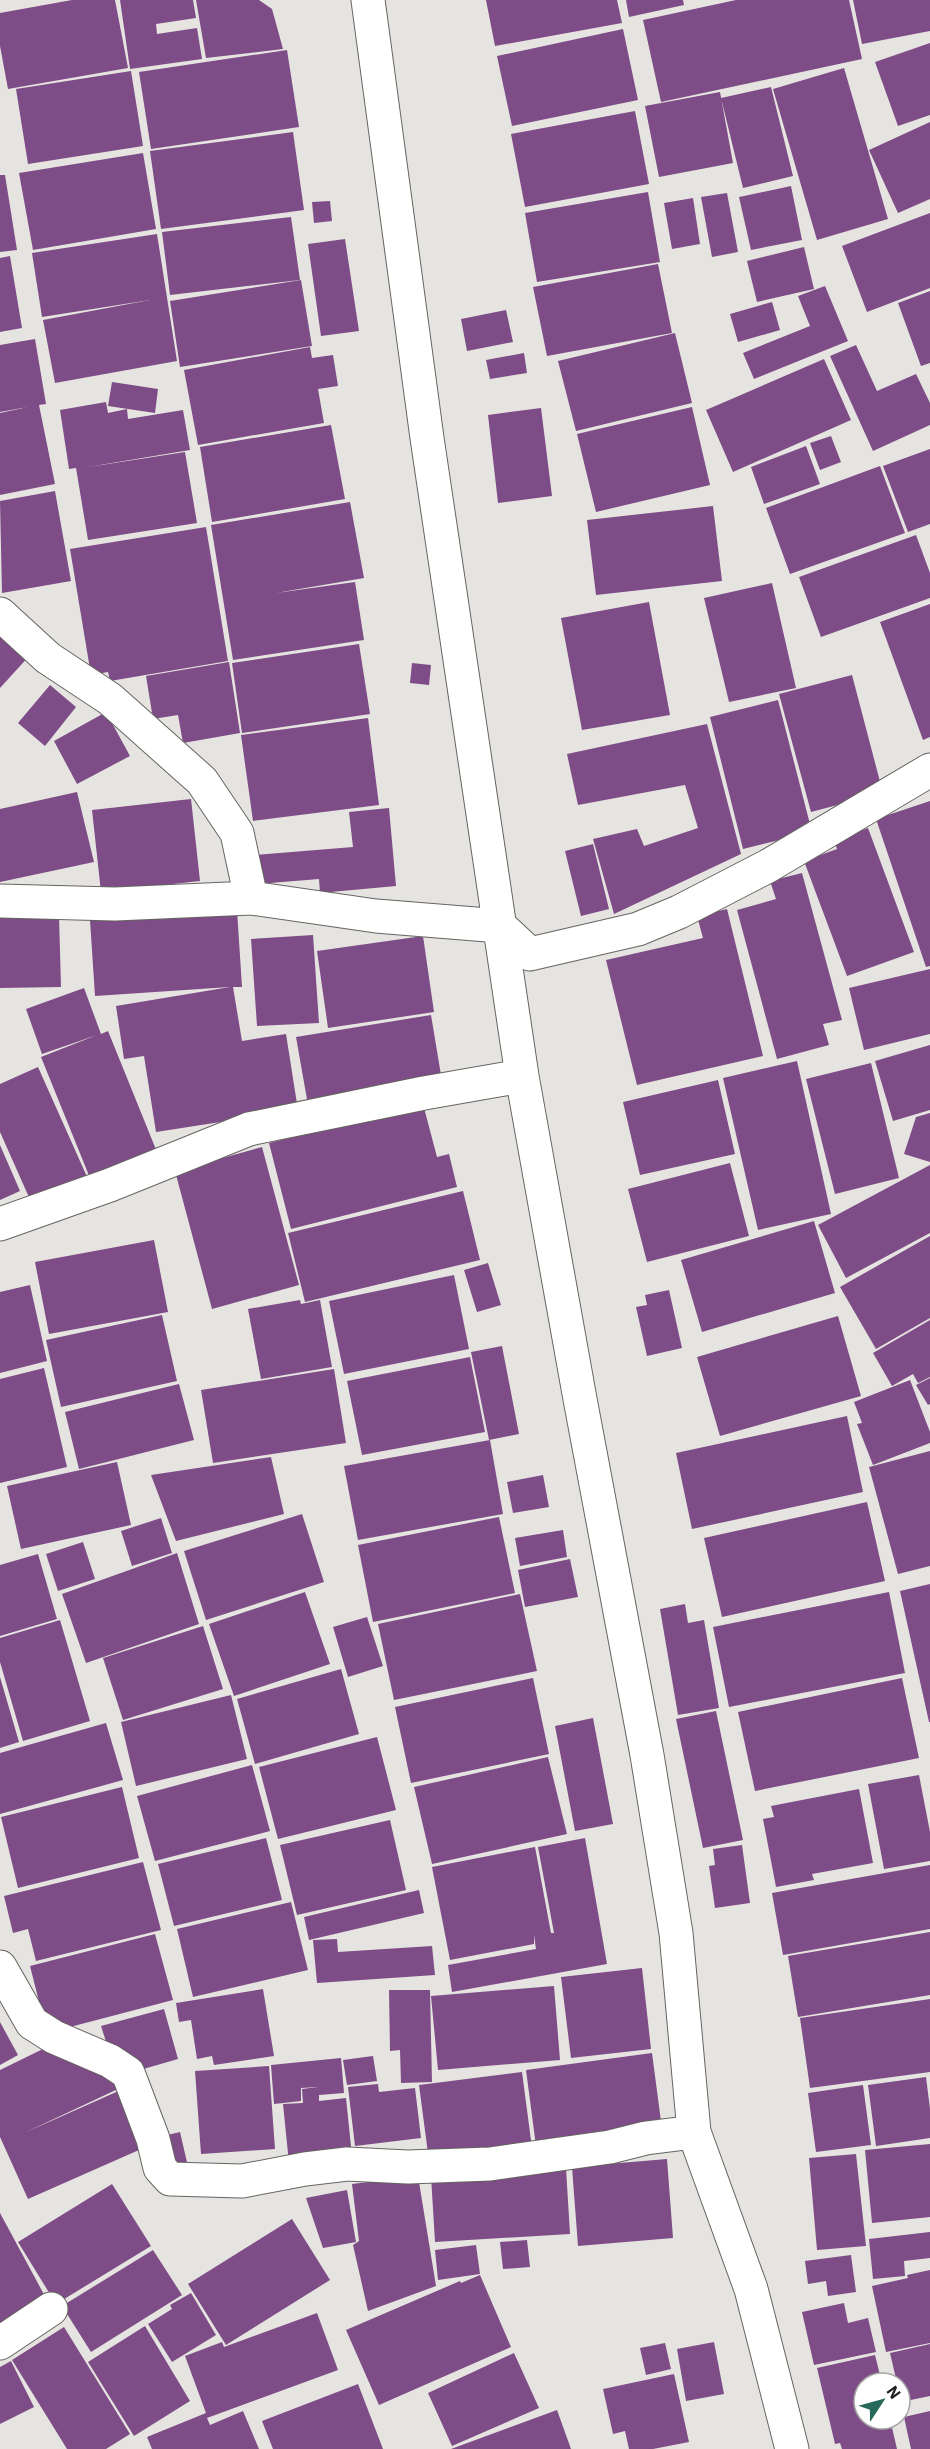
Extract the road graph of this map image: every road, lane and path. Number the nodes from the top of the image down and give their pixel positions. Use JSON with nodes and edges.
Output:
{"nodes":[{"id":1,"x":368,"y":0,"type":"edge"},
{"id":2,"x":0,"y":614,"type":"edge"},
{"id":3,"x":930,"y":770,"type":"edge"},
{"id":4,"x":251,"y":898,"type":"junction"},
{"id":5,"x":0,"y":902,"type":"edge"},
{"id":6,"x":500,"y":926,"type":"junction"},
{"id":7,"x":522,"y":1076,"type":"junction"},
{"id":8,"x":0,"y":1224,"type":"edge"},
{"id":9,"x":0,"y":1967,"type":"edge"},
{"id":10,"x":694,"y":2132,"type":"junction"},
{"id":11,"x":51,"y":2309,"type":"dead end"},
{"id":12,"x":0,"y":2343,"type":"edge"},
{"id":13,"x":792,"y":2449,"type":"edge"}],
"edges":[{"from":1,"to":6,"type":"street"},
{"from":2,"to":4,"type":"street"},
{"from":3,"to":6,"type":"street"},
{"from":4,"to":5,"type":"street"},
{"from":4,"to":6,"type":"street"},
{"from":6,"to":7,"type":"street"},
{"from":7,"to":8,"type":"street"},
{"from":7,"to":10,"type":"street"},
{"from":9,"to":10,"type":"street"},
{"from":10,"to":13,"type":"street"},
{"from":11,"to":12,"type":"street"}]}
